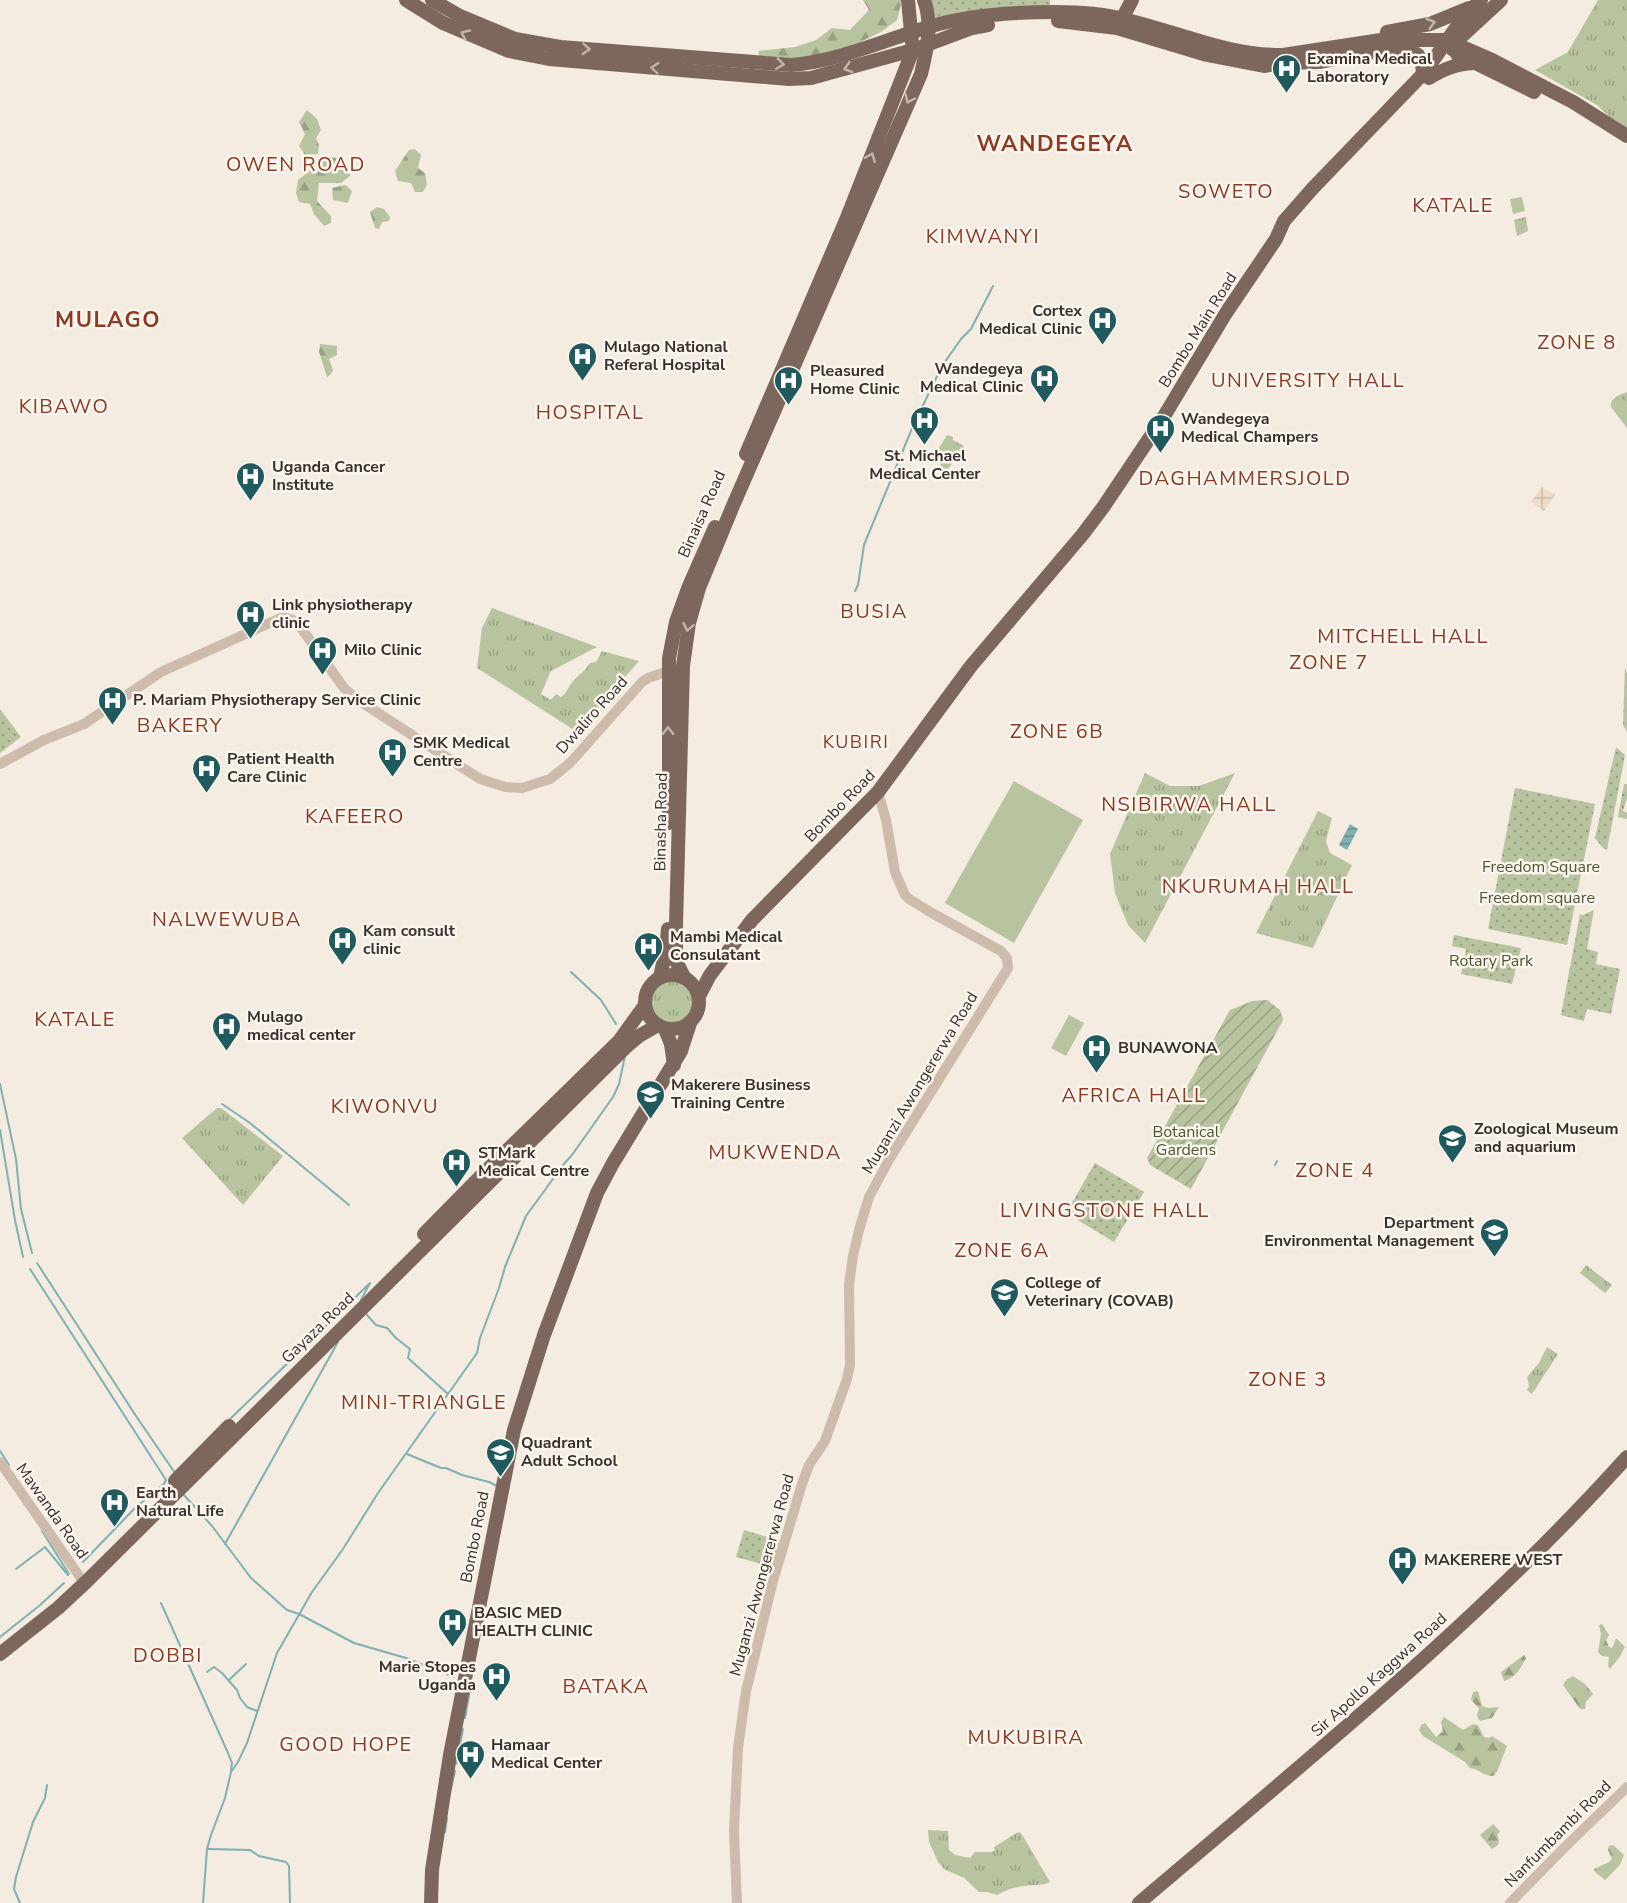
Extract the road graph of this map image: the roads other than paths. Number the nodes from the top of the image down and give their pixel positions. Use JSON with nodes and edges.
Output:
{"nodes":[{"id":1,"x":406,"y":0,"type":"edge"},
{"id":2,"x":432,"y":0,"type":"edge"},
{"id":3,"x":908,"y":0,"type":"edge"},
{"id":4,"x":924,"y":0,"type":"edge"},
{"id":5,"x":1132,"y":0,"type":"edge"},
{"id":6,"x":1501,"y":0,"type":"edge"},
{"id":7,"x":1482,"y":8,"type":"edge"},
{"id":8,"x":1122,"y":19,"type":"junction"},
{"id":9,"x":928,"y":27,"type":"junction"},
{"id":10,"x":910,"y":33,"type":"junction"},
{"id":11,"x":929,"y":44,"type":"junction"},
{"id":12,"x":1446,"y":48,"type":"junction"},
{"id":13,"x":1209,"y":49,"type":"junction"},
{"id":14,"x":1396,"y":49,"type":"junction"},
{"id":15,"x":913,"y":50,"type":"junction"},
{"id":16,"x":1292,"y":53,"type":"junction"},
{"id":17,"x":560,"y":54,"type":"junction"},
{"id":18,"x":1492,"y":60,"type":"junction"},
{"id":19,"x":1475,"y":63,"type":"junction"},
{"id":20,"x":1426,"y":76,"type":"junction"},
{"id":21,"x":1627,"y":136,"type":"edge"},
{"id":22,"x":1627,"y":145,"type":"edge"},
{"id":23,"x":1053,"y":569,"type":"joint"},
{"id":24,"x":683,"y":666,"type":"junction"},
{"id":25,"x":669,"y":671,"type":"junction"},
{"id":26,"x":0,"y":764,"type":"edge"},
{"id":27,"x":878,"y":792,"type":"junction"},
{"id":28,"x":710,"y":975,"type":"junction"},
{"id":29,"x":660,"y":977,"type":"junction"},
{"id":30,"x":687,"y":979,"type":"junction"},
{"id":31,"x":699,"y":996,"type":"junction"},
{"id":32,"x":645,"y":1005,"type":"junction"},
{"id":33,"x":690,"y":1023,"type":"junction"},
{"id":34,"x":662,"y":1027,"type":"junction"},
{"id":35,"x":674,"y":1065,"type":"junction"},
{"id":36,"x":1627,"y":1457,"type":"edge"},
{"id":37,"x":0,"y":1462,"type":"edge"},
{"id":38,"x":80,"y":1577,"type":"junction"},
{"id":39,"x":0,"y":1645,"type":"edge"},
{"id":40,"x":0,"y":1654,"type":"edge"},
{"id":41,"x":1627,"y":1787,"type":"edge"},
{"id":42,"x":431,"y":1903,"type":"edge"},
{"id":43,"x":737,"y":1903,"type":"edge"},
{"id":44,"x":1139,"y":1903,"type":"edge"},
{"id":45,"x":1510,"y":1903,"type":"edge"}],
"edges":[{"from":17,"to":1,"type":"main road","one_way":true},
{"from":2,"to":17,"type":"main road"},
{"from":3,"to":10,"type":"main road"},
{"from":4,"to":9,"type":"main road","name":"Binaisa Road"},
{"from":5,"to":8,"type":"main road"},
{"from":6,"to":7,"type":"main road"},
{"from":7,"to":12,"type":"main road"},
{"from":16,"to":7,"type":"main road","one_way":true},
{"from":7,"to":18,"type":"main road"},
{"from":8,"to":9,"type":"main road"},
{"from":8,"to":13,"type":"main road"},
{"from":9,"to":10,"type":"main road"},
{"from":9,"to":11,"type":"main road","name":"Binaisa Road"},
{"from":10,"to":15,"type":"main road"},
{"from":17,"to":10,"type":"main road","one_way":true},
{"from":11,"to":13,"type":"main road"},
{"from":11,"to":15,"type":"main road"},
{"from":11,"to":24,"type":"main road","name":"Binaisa Road","one_way":true},
{"from":12,"to":14,"type":"main road"},
{"from":12,"to":16,"type":"main road"},
{"from":12,"to":18,"type":"main road"},
{"from":12,"to":19,"type":"main road"},
{"from":12,"to":20,"type":"main road"},
{"from":13,"to":14,"type":"main road"},
{"from":13,"to":16,"type":"main road"},
{"from":14,"to":20,"type":"main road"},
{"from":15,"to":17,"type":"main road","one_way":true},
{"from":25,"to":15,"type":"main road","name":"Binaisa Road","one_way":true},
{"from":18,"to":21,"type":"main road"},
{"from":19,"to":20,"type":"main road"},
{"from":19,"to":22,"type":"main road"},
{"from":20,"to":23,"type":"main road","name":"Bombo Main Road"},
{"from":23,"to":27,"type":"main road","name":"Bombo Road"},
{"from":24,"to":25,"type":"street","name":"Dwaliro Road"},
{"from":24,"to":30,"type":"main road","name":"Binasha Road"},
{"from":25,"to":26,"type":"street","name":"Dwaliro Road"},
{"from":29,"to":25,"type":"main road","name":"Binaisa Road","one_way":true},
{"from":27,"to":28,"type":"main road","name":"Bombo Road"},
{"from":27,"to":43,"type":"street","name":"Muganzi Awongererwa Road"},
{"from":28,"to":30,"type":"main road"},
{"from":28,"to":31,"type":"main road","name":"Bombo Road"},
{"from":29,"to":30,"type":"main road"},
{"from":29,"to":32,"type":"main road"},
{"from":30,"to":31,"type":"main road"},
{"from":31,"to":33,"type":"main road"},
{"from":32,"to":34,"type":"main road"},
{"from":32,"to":38,"type":"main road","name":"Gayaza Road"},
{"from":33,"to":34,"type":"main road"},
{"from":33,"to":35,"type":"main road","name":"Bombo Road"},
{"from":34,"to":35,"type":"main road"},
{"from":34,"to":40,"type":"main road","name":"Gayaza Road"},
{"from":35,"to":42,"type":"main road","name":"Bombo Road"},
{"from":36,"to":44,"type":"main road","name":"Sir Apollo Kaggwa Road"},
{"from":37,"to":38,"type":"street","name":"Mawanda Road"},
{"from":38,"to":39,"type":"main road","name":"Gayaza Road"},
{"from":41,"to":45,"type":"street","name":"Nanfumbambi Road"}]}
